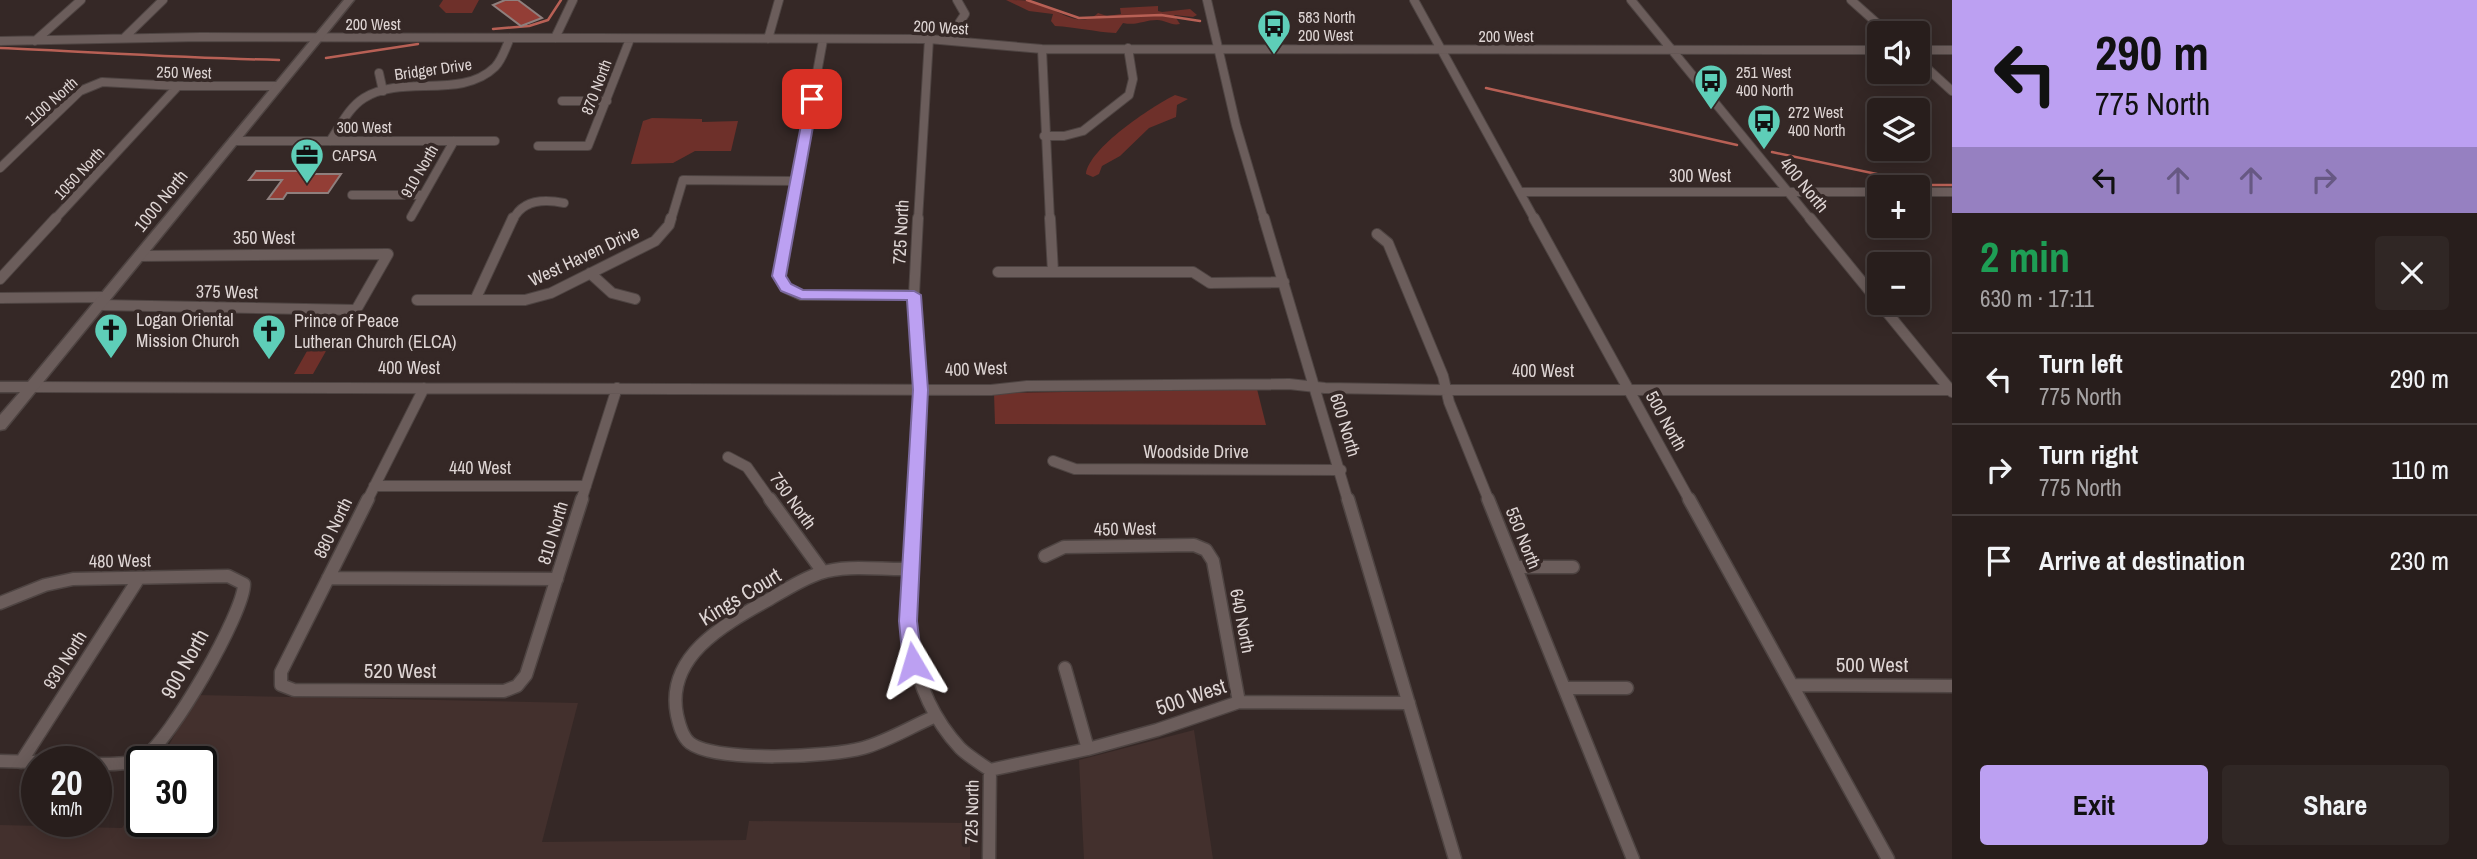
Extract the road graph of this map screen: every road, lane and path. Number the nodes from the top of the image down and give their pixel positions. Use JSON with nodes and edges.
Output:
{"nodes":[{"id":1,"x":81,"y":0,"type":"edge"},
{"id":2,"x":163,"y":0,"type":"edge"},
{"id":3,"x":349,"y":0,"type":"edge"},
{"id":4,"x":573,"y":0,"type":"edge"},
{"id":5,"x":779,"y":0,"type":"edge"},
{"id":6,"x":957,"y":0,"type":"edge"},
{"id":7,"x":1207,"y":0,"type":"edge"},
{"id":8,"x":1414,"y":0,"type":"edge"},
{"id":9,"x":1630,"y":0,"type":"edge"},
{"id":10,"x":1852,"y":0,"type":"edge"},
{"id":11,"x":1875,"y":21,"type":"edge"},
{"id":12,"x":125,"y":37,"type":"junction"},
{"id":13,"x":318,"y":37,"type":"junction"},
{"id":14,"x":510,"y":38,"type":"junction"},
{"id":15,"x":555,"y":38,"type":"junction"},
{"id":16,"x":630,"y":38,"type":"junction"},
{"id":17,"x":768,"y":39,"type":"junction"},
{"id":18,"x":929,"y":39,"type":"junction"},
{"id":19,"x":823,"y":40,"type":"junction"},
{"id":20,"x":948,"y":40,"type":"junction"},
{"id":21,"x":0,"y":41,"type":"edge"},
{"id":22,"x":35,"y":41,"type":"junction"},
{"id":23,"x":1128,"y":48,"type":"junction"},
{"id":24,"x":1217,"y":48,"type":"junction"},
{"id":25,"x":1042,"y":49,"type":"junction"},
{"id":26,"x":1442,"y":50,"type":"junction"},
{"id":27,"x":1670,"y":50,"type":"junction"},
{"id":28,"x":1867,"y":50,"type":"edge"},
{"id":29,"x":1930,"y":50,"type":"edge"},
{"id":30,"x":1952,"y":50,"type":"edge"},
{"id":31,"x":1930,"y":71,"type":"edge"},
{"id":32,"x":379,"y":73,"type":"dead end"},
{"id":33,"x":90,"y":85,"type":"joint"},
{"id":34,"x":178,"y":86,"type":"junction"},
{"id":35,"x":278,"y":86,"type":"junction"},
{"id":36,"x":383,"y":90,"type":"junction"},
{"id":37,"x":1952,"y":91,"type":"edge"},
{"id":38,"x":562,"y":101,"type":"dead end"},
{"id":39,"x":607,"y":101,"type":"junction"},
{"id":40,"x":1044,"y":136,"type":"junction"},
{"id":41,"x":233,"y":141,"type":"junction"},
{"id":42,"x":330,"y":141,"type":"junction"},
{"id":43,"x":454,"y":141,"type":"junction"},
{"id":44,"x":495,"y":141,"type":"dead end"},
{"id":45,"x":538,"y":146,"type":"dead end"},
{"id":46,"x":0,"y":168,"type":"edge"},
{"id":47,"x":796,"y":181,"type":"junction"},
{"id":48,"x":1520,"y":192,"type":"junction"},
{"id":49,"x":1786,"y":192,"type":"junction"},
{"id":50,"x":1867,"y":192,"type":"edge"},
{"id":51,"x":1930,"y":192,"type":"edge"},
{"id":52,"x":1952,"y":192,"type":"edge"},
{"id":53,"x":352,"y":195,"type":"dead end"},
{"id":54,"x":423,"y":195,"type":"junction"},
{"id":55,"x":564,"y":203,"type":"dead end"},
{"id":56,"x":411,"y":216,"type":"dead end"},
{"id":57,"x":1377,"y":234,"type":"dead end"},
{"id":58,"x":139,"y":256,"type":"junction"},
{"id":59,"x":998,"y":272,"type":"dead end"},
{"id":60,"x":1053,"y":272,"type":"junction"},
{"id":61,"x":590,"y":273,"type":"junction"},
{"id":62,"x":0,"y":279,"type":"edge"},
{"id":63,"x":1284,"y":282,"type":"junction"},
{"id":64,"x":914,"y":295,"type":"junction"},
{"id":65,"x":0,"y":298,"type":"edge"},
{"id":66,"x":635,"y":299,"type":"dead end"},
{"id":67,"x":417,"y":300,"type":"dead end"},
{"id":68,"x":475,"y":300,"type":"junction"},
{"id":69,"x":102,"y":301,"type":"junction"},
{"id":70,"x":356,"y":310,"type":"joint"},
{"id":71,"x":0,"y":387,"type":"edge"},
{"id":72,"x":31,"y":387,"type":"junction"},
{"id":73,"x":1315,"y":387,"type":"junction"},
{"id":74,"x":424,"y":388,"type":"junction"},
{"id":75,"x":617,"y":388,"type":"junction"},
{"id":76,"x":920,"y":390,"type":"junction"},
{"id":77,"x":1447,"y":390,"type":"junction"},
{"id":78,"x":1628,"y":390,"type":"junction"},
{"id":79,"x":1952,"y":391,"type":"edge"},
{"id":80,"x":0,"y":425,"type":"edge"},
{"id":81,"x":728,"y":457,"type":"dead end"},
{"id":82,"x":1053,"y":461,"type":"dead end"},
{"id":83,"x":1341,"y":470,"type":"junction"},
{"id":84,"x":374,"y":486,"type":"junction"},
{"id":85,"x":586,"y":486,"type":"junction"},
{"id":86,"x":1206,"y":550,"type":"joint"},
{"id":87,"x":1045,"y":556,"type":"dead end"},
{"id":88,"x":1516,"y":567,"type":"junction"},
{"id":89,"x":1573,"y":567,"type":"dead end"},
{"id":90,"x":910,"y":569,"type":"junction"},
{"id":91,"x":823,"y":572,"type":"junction"},
{"id":92,"x":139,"y":578,"type":"junction"},
{"id":93,"x":328,"y":578,"type":"junction"},
{"id":94,"x":557,"y":579,"type":"junction"},
{"id":95,"x":244,"y":584,"type":"joint"},
{"id":96,"x":0,"y":604,"type":"edge"},
{"id":97,"x":1065,"y":668,"type":"dead end"},
{"id":98,"x":281,"y":685,"type":"joint"},
{"id":99,"x":1793,"y":685,"type":"junction"},
{"id":100,"x":517,"y":686,"type":"joint"},
{"id":101,"x":1952,"y":686,"type":"edge"},
{"id":102,"x":1564,"y":688,"type":"junction"},
{"id":103,"x":1627,"y":688,"type":"dead end"},
{"id":104,"x":1239,"y":702,"type":"junction"},
{"id":105,"x":1409,"y":703,"type":"junction"},
{"id":106,"x":936,"y":716,"type":"junction"},
{"id":107,"x":31,"y":746,"type":"edge"},
{"id":108,"x":1088,"y":749,"type":"junction"},
{"id":109,"x":0,"y":761,"type":"edge"},
{"id":110,"x":21,"y":762,"type":"edge"},
{"id":111,"x":112,"y":764,"type":"edge"},
{"id":112,"x":990,"y":769,"type":"junction"},
{"id":113,"x":989,"y":859,"type":"edge"},
{"id":114,"x":1455,"y":859,"type":"edge"},
{"id":115,"x":1633,"y":859,"type":"edge"},
{"id":116,"x":1888,"y":859,"type":"edge"}],
"edges":[{"from":1,"to":22,"type":"street"},
{"from":2,"to":12,"type":"street"},
{"from":3,"to":13,"type":"street","name":"1000 North"},
{"from":4,"to":15,"type":"street"},
{"from":5,"to":17,"type":"street"},
{"from":6,"to":20,"type":"street"},
{"from":7,"to":24,"type":"street","name":"600 North"},
{"from":8,"to":26,"type":"street","name":"500 North"},
{"from":9,"to":27,"type":"street","name":"400 North"},
{"from":10,"to":11,"type":"street"},
{"from":12,"to":13,"type":"street","name":"200 West"},
{"from":12,"to":22,"type":"street","name":"200 West"},
{"from":13,"to":14,"type":"street","name":"200 West"},
{"from":13,"to":35,"type":"street","name":"1000 North"},
{"from":14,"to":15,"type":"street","name":"200 West"},
{"from":14,"to":36,"type":"street","name":"Bridger Drive"},
{"from":15,"to":16,"type":"street","name":"200 West"},
{"from":16,"to":17,"type":"street","name":"200 West"},
{"from":16,"to":39,"type":"street","name":"870 North"},
{"from":17,"to":19,"type":"street","name":"200 West"},
{"from":18,"to":19,"type":"street","name":"200 West"},
{"from":18,"to":20,"type":"street","name":"200 West"},
{"from":18,"to":64,"type":"street","name":"725 North"},
{"from":19,"to":47,"type":"street"},
{"from":20,"to":25,"type":"street","name":"200 West"},
{"from":21,"to":22,"type":"street","name":"200 West"},
{"from":23,"to":24,"type":"street","name":"200 West"},
{"from":23,"to":25,"type":"street","name":"200 West"},
{"from":23,"to":40,"type":"street"},
{"from":24,"to":26,"type":"street","name":"200 West"},
{"from":24,"to":63,"type":"street","name":"600 North"},
{"from":25,"to":40,"type":"street"},
{"from":26,"to":27,"type":"street","name":"200 West"},
{"from":26,"to":48,"type":"street","name":"500 North"},
{"from":27,"to":28,"type":"street","name":"200 West"},
{"from":27,"to":49,"type":"street","name":"400 North"},
{"from":29,"to":30,"type":"street"},
{"from":31,"to":37,"type":"street"},
{"from":32,"to":36,"type":"street","name":"Bridger Drive"},
{"from":33,"to":34,"type":"street","name":"250 West"},
{"from":33,"to":46,"type":"street","name":"1100 North"},
{"from":34,"to":35,"type":"street","name":"250 West"},
{"from":34,"to":62,"type":"street","name":"1050 North"},
{"from":35,"to":41,"type":"street","name":"1000 North"},
{"from":36,"to":42,"type":"street","name":"Bridger Drive"},
{"from":38,"to":39,"type":"street"},
{"from":39,"to":45,"type":"street","name":"870 North"},
{"from":40,"to":60,"type":"street"},
{"from":41,"to":42,"type":"street","name":"300 West"},
{"from":41,"to":58,"type":"street","name":"1000 North"},
{"from":42,"to":43,"type":"street","name":"300 West"},
{"from":43,"to":44,"type":"street","name":"300 West"},
{"from":43,"to":54,"type":"street","name":"910 North"},
{"from":47,"to":61,"type":"street","name":"West Haven Drive"},
{"from":47,"to":64,"type":"street"},
{"from":48,"to":49,"type":"street","name":"300 West"},
{"from":48,"to":78,"type":"street","name":"500 North"},
{"from":49,"to":50,"type":"street","name":"300 West"},
{"from":49,"to":79,"type":"street","name":"400 North"},
{"from":51,"to":52,"type":"street"},
{"from":53,"to":54,"type":"street"},
{"from":54,"to":56,"type":"street","name":"910 North"},
{"from":55,"to":68,"type":"street"},
{"from":57,"to":77,"type":"street","name":"550 North"},
{"from":58,"to":69,"type":"street","name":"1000 North"},
{"from":58,"to":70,"type":"street","name":"350 West"},
{"from":59,"to":60,"type":"street"},
{"from":60,"to":63,"type":"street"},
{"from":61,"to":66,"type":"street"},
{"from":61,"to":68,"type":"street","name":"West Haven Drive"},
{"from":63,"to":73,"type":"street","name":"600 North"},
{"from":64,"to":76,"type":"street","name":"725 North"},
{"from":65,"to":69,"type":"street","name":"375 West"},
{"from":67,"to":68,"type":"street","name":"West Haven Drive"},
{"from":69,"to":70,"type":"street","name":"375 West"},
{"from":69,"to":72,"type":"street","name":"1000 North"},
{"from":71,"to":72,"type":"street","name":"400 West"},
{"from":72,"to":74,"type":"street","name":"400 West"},
{"from":72,"to":80,"type":"street","name":"1000 North"},
{"from":73,"to":76,"type":"street","name":"400 West"},
{"from":73,"to":77,"type":"street","name":"400 West"},
{"from":73,"to":83,"type":"street","name":"600 North"},
{"from":74,"to":75,"type":"street","name":"400 West"},
{"from":74,"to":84,"type":"street","name":"880 North"},
{"from":75,"to":76,"type":"street","name":"400 West"},
{"from":75,"to":85,"type":"street","name":"810 North"},
{"from":76,"to":90,"type":"street","name":"725 North"},
{"from":77,"to":78,"type":"street","name":"400 West"},
{"from":77,"to":88,"type":"street","name":"550 North"},
{"from":78,"to":79,"type":"street","name":"400 West"},
{"from":78,"to":99,"type":"street","name":"500 North"},
{"from":81,"to":91,"type":"street","name":"750 North"},
{"from":82,"to":83,"type":"street","name":"Woodside Drive"},
{"from":83,"to":105,"type":"street","name":"600 North"},
{"from":84,"to":85,"type":"street","name":"440 West"},
{"from":84,"to":93,"type":"street","name":"880 North"},
{"from":85,"to":94,"type":"street","name":"810 North"},
{"from":86,"to":87,"type":"street","name":"450 West"},
{"from":86,"to":104,"type":"street","name":"640 North"},
{"from":88,"to":89,"type":"street"},
{"from":88,"to":102,"type":"street","name":"550 North"},
{"from":90,"to":91,"type":"street","name":"Kings Court"},
{"from":90,"to":106,"type":"street","name":"725 North"},
{"from":91,"to":106,"type":"street","name":"Kings Court"},
{"from":92,"to":95,"type":"street","name":"480 West"},
{"from":92,"to":96,"type":"street","name":"480 West"},
{"from":92,"to":107,"type":"street","name":"930 North"},
{"from":93,"to":94,"type":"street"},
{"from":93,"to":98,"type":"street","name":"880 North"},
{"from":94,"to":100,"type":"street","name":"810 North"},
{"from":95,"to":111,"type":"street","name":"900 North"},
{"from":97,"to":108,"type":"street"},
{"from":98,"to":100,"type":"street","name":"520 West"},
{"from":99,"to":101,"type":"street","name":"500 West"},
{"from":99,"to":116,"type":"street","name":"500 North"},
{"from":102,"to":103,"type":"street"},
{"from":102,"to":115,"type":"street","name":"550 North"},
{"from":104,"to":105,"type":"street","name":"500 West"},
{"from":104,"to":108,"type":"street","name":"500 West"},
{"from":105,"to":114,"type":"street","name":"600 North"},
{"from":106,"to":112,"type":"street","name":"725 North"},
{"from":108,"to":112,"type":"street","name":"500 West"},
{"from":109,"to":110,"type":"street"},
{"from":112,"to":113,"type":"street","name":"725 North"}]}
